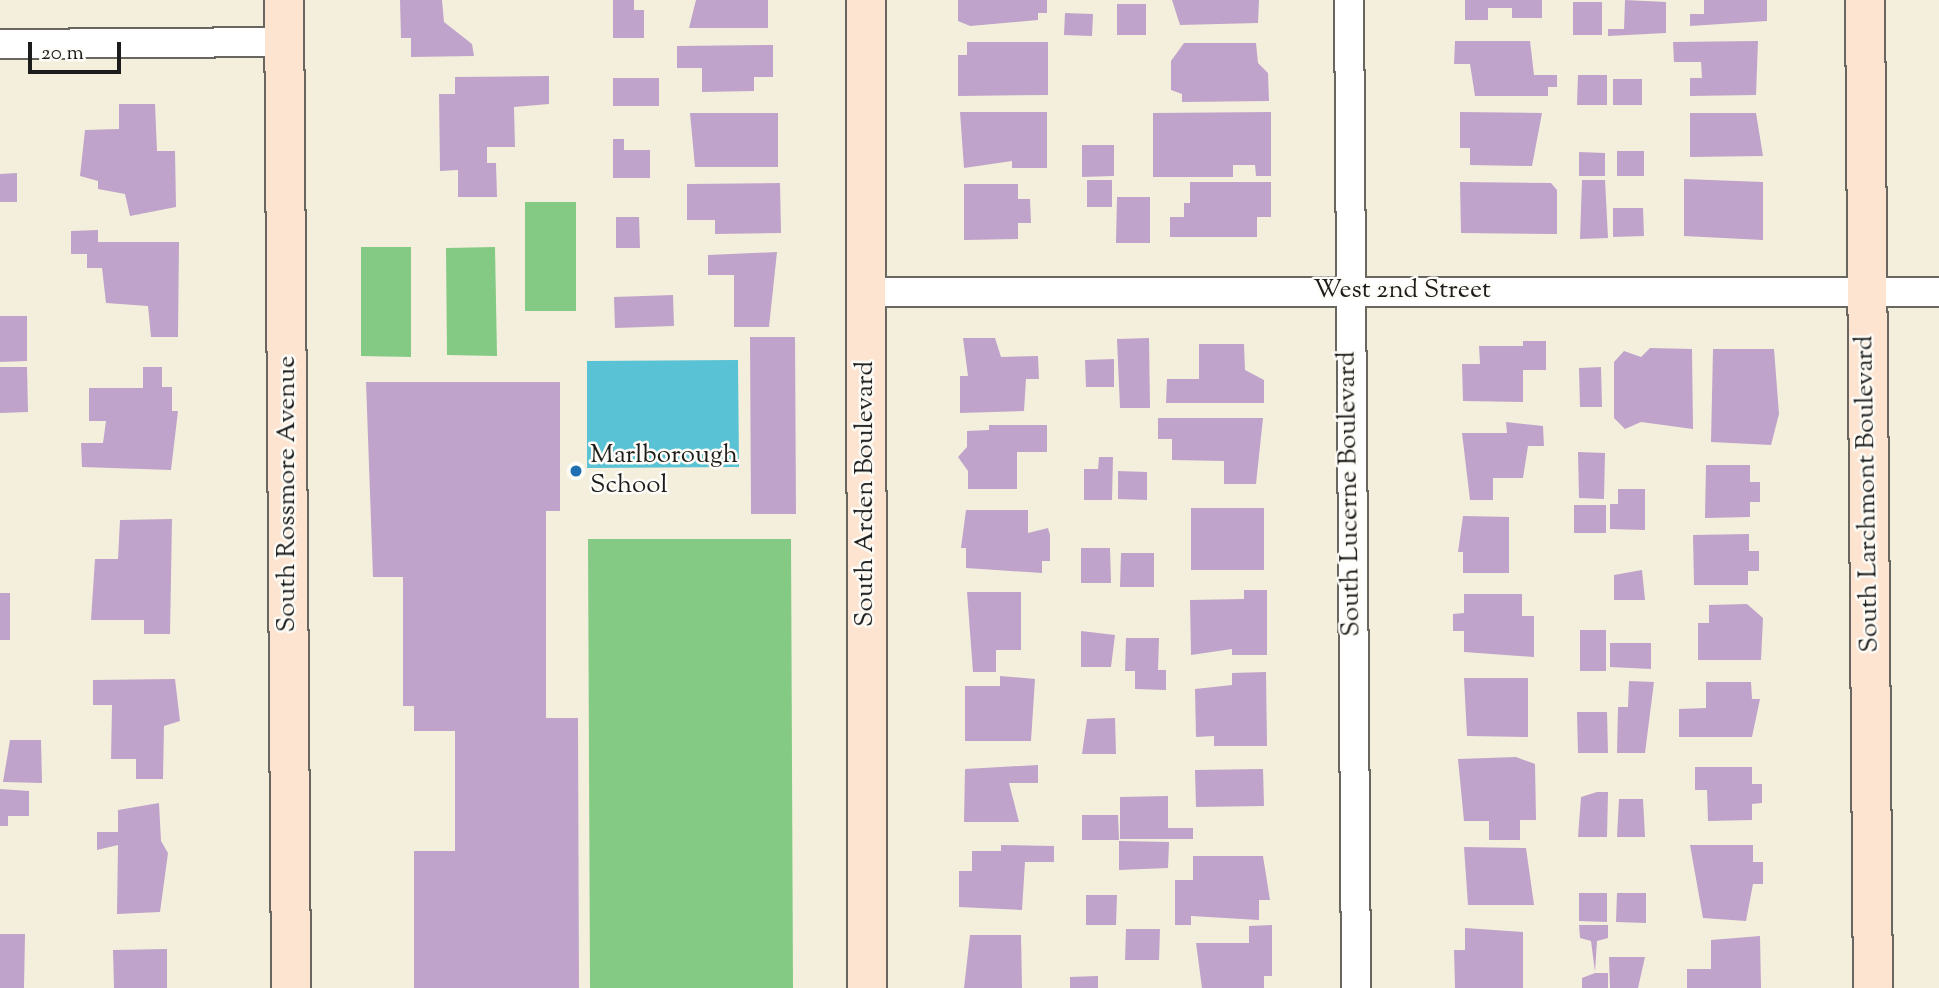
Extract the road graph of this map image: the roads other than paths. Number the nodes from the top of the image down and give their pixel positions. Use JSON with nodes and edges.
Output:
{"nodes":[{"id":1,"x":284,"y":0,"type":"edge"},
{"id":2,"x":866,"y":0,"type":"edge"},
{"id":3,"x":1349,"y":0,"type":"edge"},
{"id":4,"x":1865,"y":0,"type":"edge"},
{"id":5,"x":285,"y":42,"type":"junction"},
{"id":6,"x":0,"y":44,"type":"edge"},
{"id":7,"x":1348,"y":291,"type":"junction"},
{"id":8,"x":866,"y":292,"type":"junction"},
{"id":9,"x":1866,"y":292,"type":"junction"},
{"id":10,"x":1939,"y":292,"type":"edge"},
{"id":11,"x":291,"y":988,"type":"edge"},
{"id":12,"x":867,"y":988,"type":"edge"},
{"id":13,"x":1356,"y":988,"type":"edge"},
{"id":14,"x":1873,"y":988,"type":"edge"}],
"edges":[{"from":1,"to":5,"type":"street","name":"South Rossmore Avenue"},
{"from":2,"to":8,"type":"street","name":"South Arden Boulevard"},
{"from":3,"to":7,"type":"street","name":"South Lucerne Boulevard"},
{"from":4,"to":9,"type":"street","name":"South Larchmont Boulevard"},
{"from":5,"to":6,"type":"street"},
{"from":5,"to":11,"type":"street","name":"South Rossmore Avenue"},
{"from":7,"to":8,"type":"street","name":"West 2nd Street"},
{"from":7,"to":9,"type":"street","name":"West 2nd Street"},
{"from":7,"to":13,"type":"street","name":"South Lucerne Boulevard"},
{"from":8,"to":12,"type":"street","name":"South Arden Boulevard"},
{"from":9,"to":10,"type":"street","name":"West 2nd Street"},
{"from":9,"to":14,"type":"street","name":"South Larchmont Boulevard"}]}
